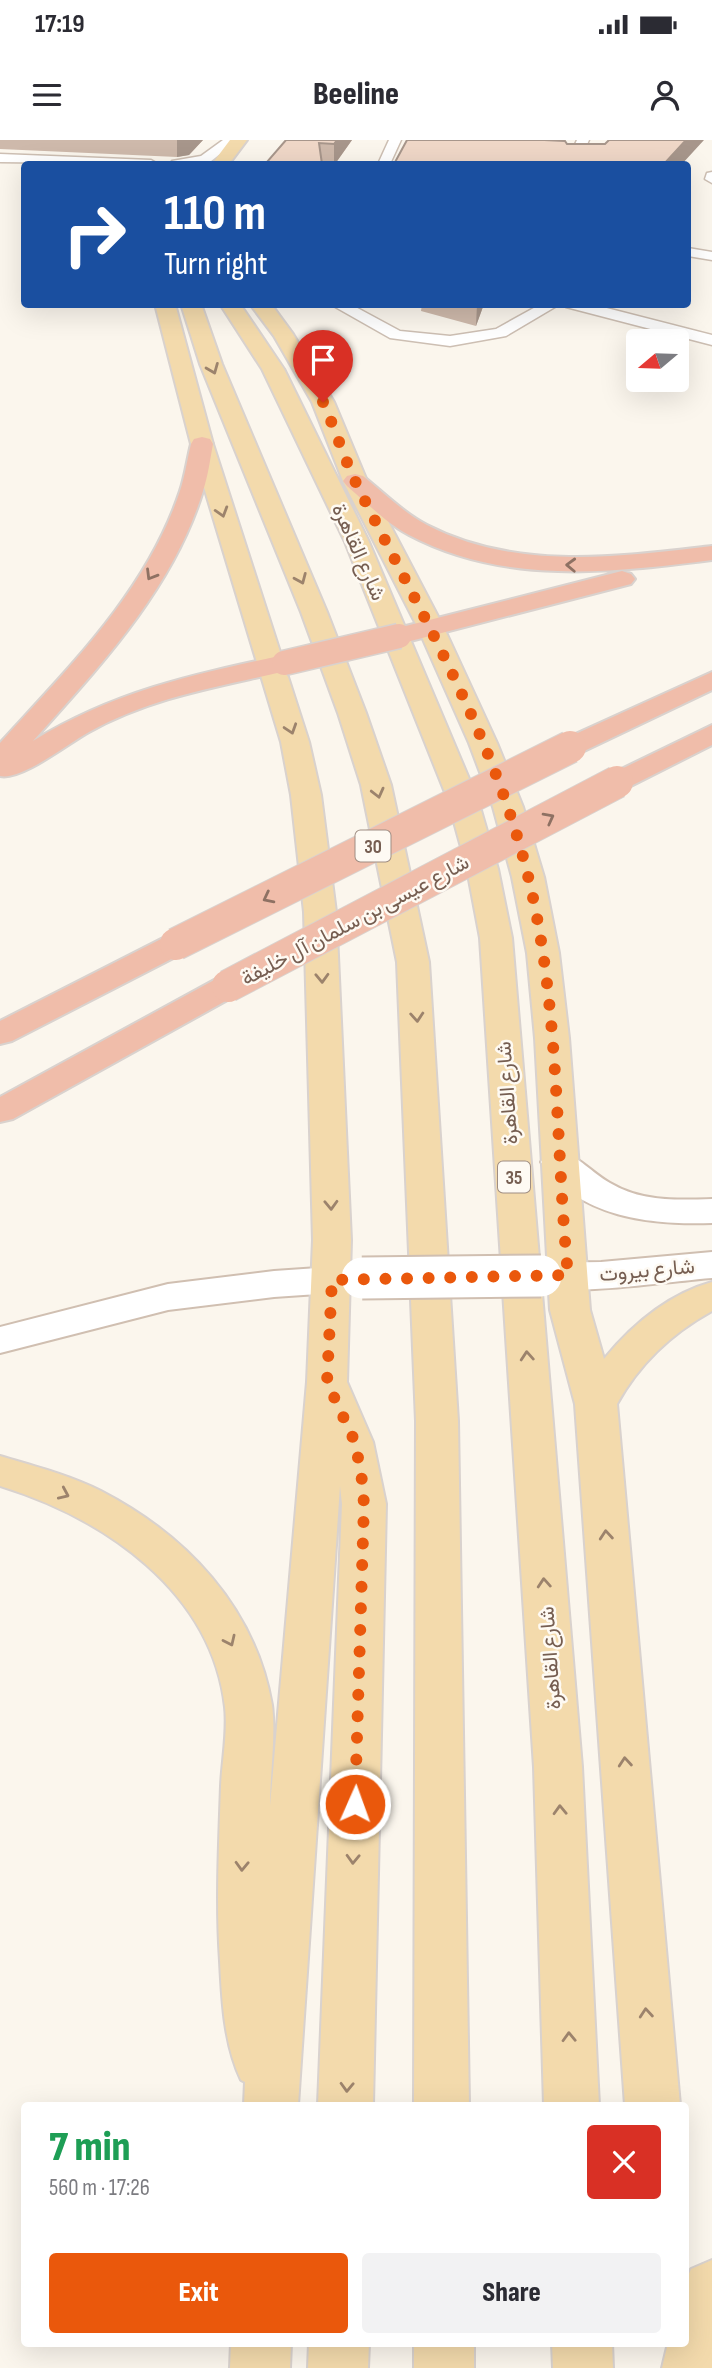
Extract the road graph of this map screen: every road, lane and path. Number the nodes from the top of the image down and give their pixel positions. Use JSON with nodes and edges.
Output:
{"nodes":[{"id":1,"x":231,"y":140,"type":"edge"},
{"id":2,"x":239,"y":140,"type":"edge"},
{"id":3,"x":395,"y":140,"type":"edge"},
{"id":4,"x":583,"y":140,"type":"edge"},
{"id":5,"x":0,"y":158,"type":"edge"},
{"id":6,"x":56,"y":161,"type":"edge"},
{"id":7,"x":194,"y":161,"type":"edge"},
{"id":8,"x":222,"y":161,"type":"edge"},
{"id":9,"x":385,"y":161,"type":"edge"},
{"id":10,"x":573,"y":161,"type":"edge"},
{"id":11,"x":691,"y":252,"type":"edge"},
{"id":12,"x":712,"y":256,"type":"edge"},
{"id":13,"x":166,"y":308,"type":"edge"},
{"id":14,"x":192,"y":308,"type":"edge"},
{"id":15,"x":233,"y":308,"type":"edge"},
{"id":16,"x":263,"y":308,"type":"edge"},
{"id":17,"x":345,"y":308,"type":"edge"},
{"id":18,"x":546,"y":308,"type":"edge"},
{"id":19,"x":586,"y":308,"type":"edge"},
{"id":20,"x":712,"y":321,"type":"edge"},
{"id":21,"x":665,"y":329,"type":"edge"},
{"id":22,"x":690,"y":329,"type":"edge"},
{"id":23,"x":690,"y":335,"type":"edge"},
{"id":24,"x":712,"y":340,"type":"edge"},
{"id":25,"x":202,"y":444,"type":"junction"},
{"id":26,"x":355,"y":481,"type":"junction"},
{"id":27,"x":712,"y":555,"type":"edge"},
{"id":28,"x":431,"y":628,"type":"junction"},
{"id":29,"x":277,"y":664,"type":"junction"},
{"id":30,"x":712,"y":680,"type":"edge"},
{"id":31,"x":712,"y":734,"type":"edge"},
{"id":32,"x":0,"y":760,"type":"edge"},
{"id":33,"x":0,"y":774,"type":"edge"},
{"id":34,"x":0,"y":1034,"type":"edge"},
{"id":35,"x":0,"y":1111,"type":"edge"},
{"id":36,"x":559,"y":1162,"type":"junction"},
{"id":37,"x":712,"y":1210,"type":"edge"},
{"id":38,"x":712,"y":1265,"type":"edge"},
{"id":39,"x":554,"y":1275,"type":"junction"},
{"id":40,"x":347,"y":1279,"type":"junction"},
{"id":41,"x":712,"y":1295,"type":"edge"},
{"id":42,"x":0,"y":1340,"type":"edge"},
{"id":43,"x":327,"y":1382,"type":"junction"},
{"id":44,"x":596,"y":1404,"type":"junction"},
{"id":45,"x":0,"y":1471,"type":"edge"},
{"id":46,"x":269,"y":2102,"type":"edge"},
{"id":47,"x":270,"y":2102,"type":"edge"},
{"id":48,"x":346,"y":2102,"type":"edge"},
{"id":49,"x":442,"y":2102,"type":"edge"},
{"id":50,"x":572,"y":2102,"type":"edge"},
{"id":51,"x":653,"y":2102,"type":"edge"},
{"id":52,"x":712,"y":2289,"type":"edge"},
{"id":53,"x":261,"y":2347,"type":"edge"},
{"id":54,"x":339,"y":2347,"type":"edge"},
{"id":55,"x":444,"y":2347,"type":"edge"},
{"id":56,"x":582,"y":2347,"type":"edge"},
{"id":57,"x":673,"y":2347,"type":"edge"},
{"id":58,"x":260,"y":2368,"type":"edge"},
{"id":59,"x":338,"y":2368,"type":"edge"},
{"id":60,"x":444,"y":2368,"type":"edge"},
{"id":61,"x":583,"y":2368,"type":"edge"},
{"id":62,"x":675,"y":2368,"type":"edge"},
{"id":63,"x":692,"y":2368,"type":"edge"}],
"edges":[{"from":1,"to":7,"type":"street"},
{"from":2,"to":8,"type":"main road"},
{"from":3,"to":9,"type":"street"},
{"from":4,"to":10,"type":"street"},
{"from":5,"to":6,"type":"street"},
{"from":11,"to":12,"type":"street"},
{"from":13,"to":25,"type":"main road"},
{"from":14,"to":49,"type":"main road","one_way":true},
{"from":50,"to":15,"type":"main road","name":"شارع القاهرة","number":"35","one_way":true},
{"from":16,"to":26,"type":"main road","name":"شارع القاهرة","number":"35"},
{"from":17,"to":18,"type":"street"},
{"from":19,"to":21,"type":"street"},
{"from":20,"to":22,"type":"street"},
{"from":23,"to":24,"type":"street"},
{"from":25,"to":29,"type":"main road","one_way":true},
{"from":25,"to":32,"type":"highway","one_way":true},
{"from":27,"to":26,"type":"highway","one_way":true},
{"from":26,"to":28,"type":"main road","name":"شارع القاهرة","number":"35"},
{"from":27,"to":28,"type":"highway"},
{"from":28,"to":29,"type":"highway","bridge":true},
{"from":28,"to":36,"type":"main road","name":"شارع القاهرة","number":"35"},
{"from":29,"to":33,"type":"highway"},
{"from":29,"to":40,"type":"main road","one_way":true},
{"from":30,"to":34,"type":"highway","number":"30","one_way":true,"bridge":true},
{"from":35,"to":31,"type":"highway","name":"شارع عيسى بن سلمان آل خليفة","one_way":true,"bridge":true},
{"from":36,"to":37,"type":"main road"},
{"from":36,"to":39,"type":"main road","name":"شارع القاهرة"},
{"from":38,"to":39,"type":"main road","name":"شارع بيروت"},
{"from":39,"to":40,"type":"main road","name":"شارع بيروت","bridge":true},
{"from":39,"to":44,"type":"main road","name":"شارع القاهرة"},
{"from":40,"to":42,"type":"main road","name":"شارع بيروت"},
{"from":40,"to":43,"type":"main road"},
{"from":41,"to":44,"type":"main road"},
{"from":43,"to":47,"type":"main road"},
{"from":43,"to":48,"type":"main road","one_way":true},
{"from":51,"to":44,"type":"main road","name":"شارع القاهرة","one_way":true},
{"from":45,"to":46,"type":"main road","one_way":true},
{"from":52,"to":63,"type":"main road"},
{"from":53,"to":58,"type":"main road"},
{"from":54,"to":59,"type":"main road"},
{"from":55,"to":60,"type":"main road"},
{"from":56,"to":61,"type":"main road"},
{"from":57,"to":62,"type":"main road"}]}
